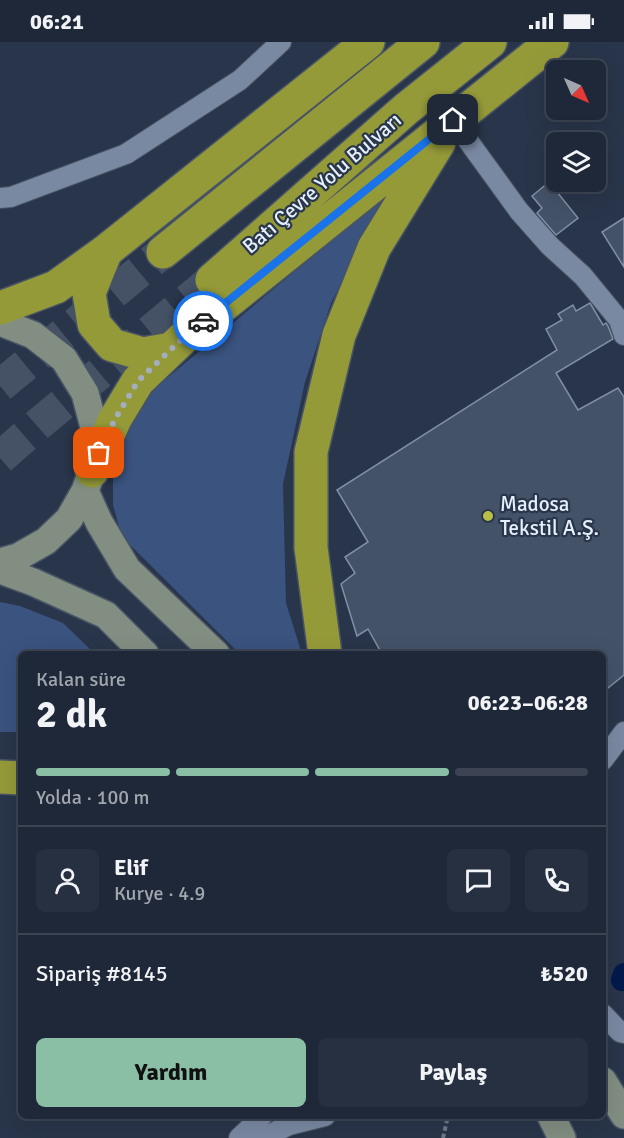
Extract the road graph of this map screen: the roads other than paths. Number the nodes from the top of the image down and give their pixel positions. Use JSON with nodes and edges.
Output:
{"nodes":[{"id":1,"x":281,"y":42,"type":"edge"},
{"id":2,"x":368,"y":42,"type":"edge"},
{"id":3,"x":423,"y":42,"type":"edge"},
{"id":4,"x":490,"y":42,"type":"edge"},
{"id":5,"x":552,"y":42,"type":"edge"},
{"id":6,"x":453,"y":120,"type":"junction"},
{"id":7,"x":0,"y":198,"type":"edge"},
{"id":8,"x":106,"y":251,"type":"junction"},
{"id":9,"x":163,"y":252,"type":"tunnel mouth"},
{"id":10,"x":212,"y":280,"type":"tunnel mouth"},
{"id":11,"x":0,"y":308,"type":"edge"},
{"id":12,"x":0,"y":322,"type":"edge"},
{"id":13,"x":624,"y":335,"type":"edge"},
{"id":14,"x":171,"y":349,"type":"junction"},
{"id":15,"x":88,"y":481,"type":"junction"},
{"id":16,"x":0,"y":562,"type":"edge"},
{"id":17,"x":0,"y":570,"type":"edge"},
{"id":18,"x":143,"y":651,"type":"edge"},
{"id":19,"x":213,"y":651,"type":"edge"},
{"id":20,"x":325,"y":651,"type":"edge"},
{"id":21,"x":624,"y":732,"type":"edge"},
{"id":22,"x":606,"y":756,"type":"edge"},
{"id":23,"x":0,"y":777,"type":"edge"},
{"id":24,"x":18,"y":778,"type":"edge"},
{"id":25,"x":606,"y":1017,"type":"edge"},
{"id":26,"x":624,"y":1033,"type":"edge"},
{"id":27,"x":606,"y":1086,"type":"edge"},
{"id":28,"x":624,"y":1115,"type":"edge"},
{"id":29,"x":259,"y":1119,"type":"edge"},
{"id":30,"x":313,"y":1119,"type":"edge"},
{"id":31,"x":552,"y":1119,"type":"edge"},
{"id":32,"x":239,"y":1138,"type":"edge"},
{"id":33,"x":263,"y":1138,"type":"edge"},
{"id":34,"x":562,"y":1138,"type":"edge"}],
"edges":[{"from":1,"to":7,"type":"street"},
{"from":2,"to":8,"type":"highway"},
{"from":3,"to":9,"type":"highway","name":"Batı Çevre Yolu Bulvarı"},
{"from":4,"to":10,"type":"highway","name":"Batı Çevre Yolu Bulvarı"},
{"from":5,"to":6,"type":"highway"},
{"from":6,"to":13,"type":"street"},
{"from":6,"to":14,"type":"highway"},
{"from":6,"to":20,"type":"highway"},
{"from":8,"to":11,"type":"highway"},
{"from":8,"to":14,"type":"highway"},
{"from":12,"to":15,"type":"main road"},
{"from":14,"to":15,"type":"highway"},
{"from":15,"to":16,"type":"main road"},
{"from":15,"to":19,"type":"main road"},
{"from":17,"to":18,"type":"main road"},
{"from":21,"to":22,"type":"street"},
{"from":23,"to":24,"type":"highway"},
{"from":25,"to":26,"type":"street"},
{"from":27,"to":28,"type":"main road"},
{"from":29,"to":32,"type":"street"},
{"from":30,"to":33,"type":"street"},
{"from":31,"to":34,"type":"main road"}]}
